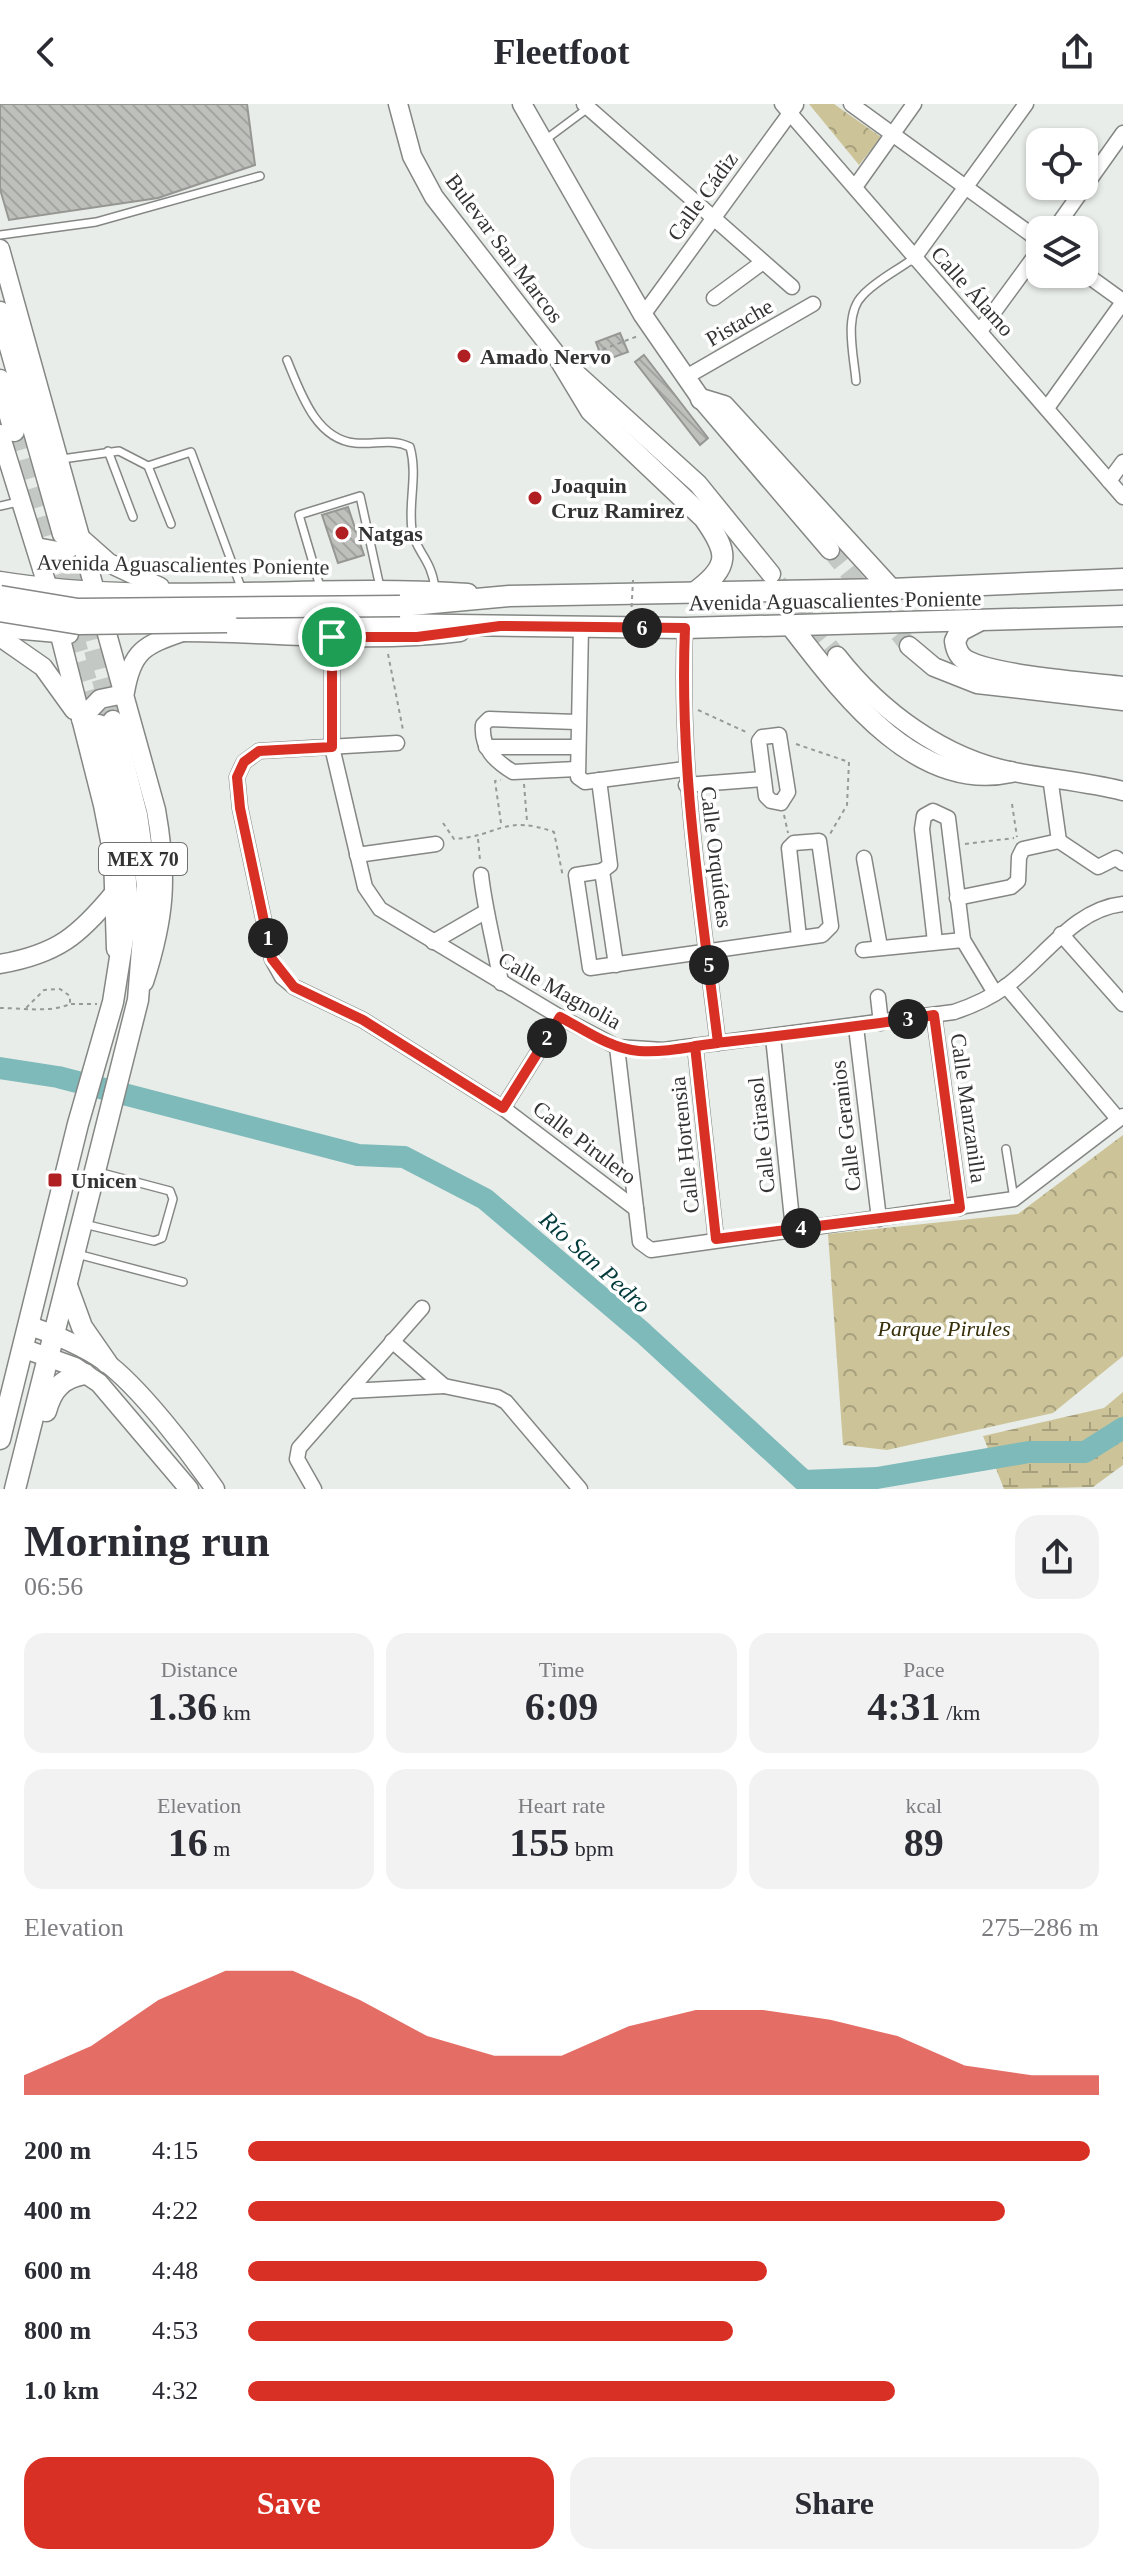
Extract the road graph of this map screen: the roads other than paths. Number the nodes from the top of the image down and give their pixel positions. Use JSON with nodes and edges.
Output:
{"nodes":[{"id":1,"x":522,"y":104,"type":"edge"},
{"id":2,"x":851,"y":104,"type":"edge"},
{"id":3,"x":914,"y":104,"type":"edge"},
{"id":4,"x":1026,"y":104,"type":"edge"},
{"id":5,"x":399,"y":106,"type":"edge"},
{"id":6,"x":586,"y":106,"type":"edge"},
{"id":7,"x":790,"y":107,"type":"edge"},
{"id":8,"x":894,"y":133,"type":"junction"},
{"id":9,"x":1123,"y":133,"type":"edge"},
{"id":10,"x":545,"y":140,"type":"junction"},
{"id":11,"x":260,"y":176,"type":"dead end"},
{"id":12,"x":967,"y":186,"type":"junction"},
{"id":13,"x":855,"y":187,"type":"junction"},
{"id":14,"x":1064,"y":216,"type":"edge"},
{"id":15,"x":713,"y":219,"type":"junction"},
{"id":16,"x":1026,"y":230,"type":"edge"},
{"id":17,"x":0,"y":235,"type":"edge"},
{"id":18,"x":0,"y":249,"type":"edge"},
{"id":19,"x":914,"y":258,"type":"junction"},
{"id":20,"x":763,"y":262,"type":"junction"},
{"id":21,"x":1026,"y":268,"type":"edge"},
{"id":22,"x":1098,"y":283,"type":"edge"},
{"id":23,"x":792,"y":287,"type":"dead end"},
{"id":24,"x":714,"y":298,"type":"dead end"},
{"id":25,"x":1123,"y":302,"type":"edge"},
{"id":26,"x":813,"y":304,"type":"dead end"},
{"id":27,"x":0,"y":312,"type":"edge"},
{"id":28,"x":643,"y":315,"type":"junction"},
{"id":29,"x":980,"y":331,"type":"junction"},
{"id":30,"x":559,"y":358,"type":"junction"},
{"id":31,"x":287,"y":360,"type":"dead end"},
{"id":32,"x":686,"y":377,"type":"junction"},
{"id":33,"x":0,"y":380,"type":"edge"},
{"id":34,"x":856,"y":381,"type":"dead end"},
{"id":35,"x":701,"y":399,"type":"junction"},
{"id":36,"x":1047,"y":408,"type":"junction"},
{"id":37,"x":7,"y":432,"type":"edge"},
{"id":38,"x":108,"y":451,"type":"junction"},
{"id":39,"x":4,"y":459,"type":"edge"},
{"id":40,"x":59,"y":459,"type":"junction"},
{"id":41,"x":1123,"y":462,"type":"edge"},
{"id":42,"x":148,"y":466,"type":"junction"},
{"id":43,"x":1109,"y":481,"type":"junction"},
{"id":44,"x":1123,"y":497,"type":"edge"},
{"id":45,"x":20,"y":502,"type":"junction"},
{"id":46,"x":0,"y":506,"type":"edge"},
{"id":47,"x":133,"y":517,"type":"dead end"},
{"id":48,"x":171,"y":524,"type":"dead end"},
{"id":49,"x":63,"y":534,"type":"tunnel mouth"},
{"id":50,"x":83,"y":540,"type":"junction"},
{"id":51,"x":36,"y":547,"type":"junction"},
{"id":52,"x":830,"y":550,"type":"tunnel mouth"},
{"id":53,"x":771,"y":574,"type":"tunnel mouth"},
{"id":54,"x":1123,"y":579,"type":"edge"},
{"id":55,"x":0,"y":581,"type":"edge"},
{"id":56,"x":48,"y":588,"type":"junction"},
{"id":57,"x":891,"y":589,"type":"junction"},
{"id":58,"x":94,"y":590,"type":"junction"},
{"id":59,"x":381,"y":590,"type":"junction"},
{"id":60,"x":170,"y":591,"type":"junction"},
{"id":61,"x":435,"y":591,"type":"junction"},
{"id":62,"x":242,"y":592,"type":"junction"},
{"id":63,"x":321,"y":592,"type":"junction"},
{"id":64,"x":694,"y":593,"type":"junction"},
{"id":65,"x":0,"y":596,"type":"edge"},
{"id":66,"x":509,"y":596,"type":"junction"},
{"id":67,"x":0,"y":611,"type":"edge"},
{"id":68,"x":1123,"y":616,"type":"edge"},
{"id":69,"x":979,"y":620,"type":"junction"},
{"id":70,"x":500,"y":626,"type":"junction"},
{"id":71,"x":791,"y":626,"type":"junction"},
{"id":72,"x":581,"y":627,"type":"junction"},
{"id":73,"x":0,"y":628,"type":"edge"},
{"id":74,"x":685,"y":628,"type":"junction"},
{"id":75,"x":182,"y":632,"type":"junction"},
{"id":76,"x":105,"y":633,"type":"junction"},
{"id":77,"x":60,"y":634,"type":"junction"},
{"id":78,"x":0,"y":637,"type":"edge"},
{"id":79,"x":332,"y":637,"type":"junction"},
{"id":80,"x":909,"y":646,"type":"tunnel mouth"},
{"id":81,"x":837,"y":656,"type":"tunnel mouth"},
{"id":82,"x":1123,"y":687,"type":"edge"},
{"id":83,"x":124,"y":694,"type":"junction"},
{"id":84,"x":1123,"y":701,"type":"edge"},
{"id":85,"x":98,"y":722,"type":"junction"},
{"id":86,"x":577,"y":722,"type":"junction"},
{"id":87,"x":400,"y":737,"type":"road end"},
{"id":88,"x":332,"y":747,"type":"junction"},
{"id":89,"x":486,"y":747,"type":"junction"},
{"id":90,"x":576,"y":747,"type":"junction"},
{"id":91,"x":577,"y":769,"type":"junction"},
{"id":92,"x":685,"y":769,"type":"junction"},
{"id":93,"x":1011,"y":772,"type":"junction"},
{"id":94,"x":1050,"y":777,"type":"junction"},
{"id":95,"x":763,"y":779,"type":"junction"},
{"id":96,"x":599,"y":780,"type":"junction"},
{"id":97,"x":686,"y":785,"type":"junction"},
{"id":98,"x":1123,"y":791,"type":"edge"},
{"id":99,"x":1059,"y":841,"type":"junction"},
{"id":100,"x":436,"y":844,"type":"dead end"},
{"id":101,"x":357,"y":855,"type":"junction"},
{"id":102,"x":864,"y":858,"type":"dead end"},
{"id":103,"x":1120,"y":860,"type":"edge"},
{"id":104,"x":602,"y":871,"type":"junction"},
{"id":105,"x":481,"y":875,"type":"road end"},
{"id":106,"x":115,"y":892,"type":"junction"},
{"id":107,"x":957,"y":898,"type":"junction"},
{"id":108,"x":1123,"y":904,"type":"edge"},
{"id":109,"x":485,"y":912,"type":"junction"},
{"id":110,"x":1061,"y":934,"type":"junction"},
{"id":111,"x":799,"y":937,"type":"junction"},
{"id":112,"x":963,"y":940,"type":"junction"},
{"id":113,"x":433,"y":942,"type":"junction"},
{"id":114,"x":935,"y":942,"type":"junction"},
{"id":115,"x":880,"y":947,"type":"junction"},
{"id":116,"x":863,"y":950,"type":"dead end"},
{"id":117,"x":707,"y":951,"type":"junction"},
{"id":118,"x":0,"y":964,"type":"edge"},
{"id":119,"x":616,"y":965,"type":"junction"},
{"id":120,"x":117,"y":976,"type":"junction"},
{"id":121,"x":501,"y":983,"type":"junction"},
{"id":122,"x":1001,"y":990,"type":"junction"},
{"id":123,"x":878,"y":997,"type":"dead end"},
{"id":124,"x":138,"y":1000,"type":"junction"},
{"id":125,"x":1123,"y":1004,"type":"edge"},
{"id":126,"x":934,"y":1015,"type":"junction"},
{"id":127,"x":560,"y":1017,"type":"junction"},
{"id":128,"x":881,"y":1023,"type":"junction"},
{"id":129,"x":856,"y":1027,"type":"junction"},
{"id":130,"x":773,"y":1037,"type":"junction"},
{"id":131,"x":718,"y":1043,"type":"junction"},
{"id":132,"x":695,"y":1046,"type":"junction"},
{"id":133,"x":617,"y":1047,"type":"junction"},
{"id":134,"x":503,"y":1108,"type":"junction"},
{"id":135,"x":1121,"y":1117,"type":"edge"},
{"id":136,"x":1006,"y":1149,"type":"dead end"},
{"id":137,"x":95,"y":1171,"type":"junction"},
{"id":138,"x":1014,"y":1199,"type":"junction"},
{"id":139,"x":960,"y":1208,"type":"junction"},
{"id":140,"x":636,"y":1209,"type":"junction"},
{"id":141,"x":879,"y":1219,"type":"junction"},
{"id":142,"x":82,"y":1224,"type":"junction"},
{"id":143,"x":793,"y":1229,"type":"junction"},
{"id":144,"x":716,"y":1239,"type":"junction"},
{"id":145,"x":75,"y":1254,"type":"junction"},
{"id":146,"x":183,"y":1282,"type":"dead end"},
{"id":147,"x":67,"y":1286,"type":"junction"},
{"id":148,"x":422,"y":1308,"type":"dead end"},
{"id":149,"x":30,"y":1326,"type":"junction"},
{"id":150,"x":56,"y":1335,"type":"junction"},
{"id":151,"x":392,"y":1341,"type":"junction"},
{"id":152,"x":25,"y":1349,"type":"junction"},
{"id":153,"x":50,"y":1358,"type":"junction"},
{"id":154,"x":107,"y":1363,"type":"junction"},
{"id":155,"x":85,"y":1374,"type":"junction"},
{"id":156,"x":444,"y":1386,"type":"junction"},
{"id":157,"x":349,"y":1391,"type":"junction"},
{"id":158,"x":0,"y":1439,"type":"edge"},
{"id":159,"x":24,"y":1454,"type":"junction"},
{"id":160,"x":212,"y":1488,"type":"edge"},
{"id":161,"x":580,"y":1488,"type":"edge"},
{"id":162,"x":15,"y":1489,"type":"edge"},
{"id":163,"x":189,"y":1489,"type":"edge"},
{"id":164,"x":314,"y":1489,"type":"edge"},
{"id":165,"x":565,"y":1489,"type":"edge"}],
"edges":[{"from":1,"to":10,"type":"street"},
{"from":2,"to":8,"type":"street"},
{"from":3,"to":8,"type":"street"},
{"from":4,"to":12,"type":"street"},
{"from":5,"to":30,"type":"street","name":"Bulevar San Marcos"},
{"from":6,"to":10,"type":"lane"},
{"from":6,"to":15,"type":"street"},
{"from":7,"to":13,"type":"street","name":"Calle Álamo"},
{"from":7,"to":15,"type":"street","name":"Calle Cádiz"},
{"from":8,"to":12,"type":"street"},
{"from":8,"to":13,"type":"street"},
{"from":9,"to":14,"type":"street"},
{"from":10,"to":28,"type":"street"},
{"from":11,"to":17,"type":"lane"},
{"from":12,"to":16,"type":"street"},
{"from":12,"to":19,"type":"street"},
{"from":13,"to":19,"type":"street","name":"Calle Álamo"},
{"from":15,"to":20,"type":"street"},
{"from":15,"to":28,"type":"street","name":"Calle Cádiz"},
{"from":18,"to":40,"type":"street","number":"MEX 70"},
{"from":19,"to":29,"type":"street","name":"Calle Álamo"},
{"from":19,"to":34,"type":"lane"},
{"from":20,"to":23,"type":"street"},
{"from":20,"to":24,"type":"street"},
{"from":21,"to":29,"type":"street"},
{"from":22,"to":25,"type":"street"},
{"from":25,"to":36,"type":"street"},
{"from":26,"to":32,"type":"street","name":"Pistache"},
{"from":27,"to":49,"type":"main road"},
{"from":28,"to":32,"type":"street"},
{"from":29,"to":36,"type":"street","name":"Calle Álamo"},
{"from":30,"to":53,"type":"street","name":"Bulevar San Marcos"},
{"from":30,"to":64,"type":"main road"},
{"from":31,"to":61,"type":"lane"},
{"from":32,"to":35,"type":"street"},
{"from":33,"to":37,"type":"main road","number":"MEX 70"},
{"from":35,"to":52,"type":"street"},
{"from":35,"to":57,"type":"main road"},
{"from":36,"to":43,"type":"street","name":"Calle Álamo"},
{"from":37,"to":39,"type":"street","number":"MEX 70"},
{"from":38,"to":40,"type":"lane"},
{"from":38,"to":42,"type":"lane"},
{"from":38,"to":47,"type":"lane"},
{"from":39,"to":45,"type":"street","number":"MEX 70"},
{"from":40,"to":50,"type":"street","number":"MEX 70"},
{"from":41,"to":43,"type":"street"},
{"from":42,"to":48,"type":"lane"},
{"from":42,"to":62,"type":"lane"},
{"from":43,"to":44,"type":"street","name":"Calle Álamo"},
{"from":45,"to":46,"type":"lane"},
{"from":45,"to":51,"type":"street","number":"MEX 70"},
{"from":50,"to":51,"type":"street"},
{"from":50,"to":58,"type":"street","number":"MEX 70"},
{"from":50,"to":60,"type":"street"},
{"from":51,"to":56,"type":"street","number":"MEX 70"},
{"from":54,"to":57,"type":"main road","name":"Avenida Aguascalientes Poniente"},
{"from":55,"to":56,"type":"street","name":"Avenida Aguascalientes Poniente"},
{"from":56,"to":58,"type":"street","name":"Avenida Aguascalientes Poniente"},
{"from":56,"to":77,"type":"street","number":"MEX 70"},
{"from":57,"to":64,"type":"main road","name":"Avenida Aguascalientes Poniente"},
{"from":58,"to":60,"type":"street","name":"Avenida Aguascalientes Poniente"},
{"from":58,"to":76,"type":"street","number":"MEX 70"},
{"from":59,"to":61,"type":"street","name":"Avenida Aguascalientes Poniente"},
{"from":59,"to":63,"type":"street","name":"Avenida Aguascalientes Poniente"},
{"from":59,"to":63,"type":"lane"},
{"from":60,"to":62,"type":"street","name":"Avenida Aguascalientes Poniente"},
{"from":60,"to":75,"type":"street"},
{"from":61,"to":66,"type":"street","name":"Avenida Aguascalientes Poniente"},
{"from":62,"to":63,"type":"street","name":"Avenida Aguascalientes Poniente"},
{"from":64,"to":66,"type":"main road","name":"Avenida Aguascalientes Poniente"},
{"from":65,"to":66,"type":"main road","name":"Avenida Aguascalientes Poniente","bridge":true},
{"from":67,"to":70,"type":"main road","name":"Avenida Aguascalientes Poniente","bridge":true},
{"from":68,"to":69,"type":"main road","name":"Avenida Aguascalientes Poniente"},
{"from":69,"to":71,"type":"main road","name":"Avenida Aguascalientes Poniente"},
{"from":69,"to":82,"type":"main road"},
{"from":70,"to":72,"type":"main road","name":"Avenida Aguascalientes Poniente"},
{"from":70,"to":79,"type":"street","name":"Avenida Aguascalientes Poniente"},
{"from":71,"to":74,"type":"main road","name":"Avenida Aguascalientes Poniente"},
{"from":71,"to":93,"type":"main road"},
{"from":72,"to":74,"type":"main road","name":"Avenida Aguascalientes Poniente"},
{"from":72,"to":86,"type":"street"},
{"from":73,"to":77,"type":"street","name":"Avenida Aguascalientes Poniente"},
{"from":74,"to":92,"type":"street","name":"Calle Orquídeas"},
{"from":75,"to":76,"type":"street","name":"Avenida Aguascalientes Poniente"},
{"from":75,"to":79,"type":"street","name":"Avenida Aguascalientes Poniente"},
{"from":75,"to":83,"type":"street"},
{"from":76,"to":77,"type":"street","name":"Avenida Aguascalientes Poniente"},
{"from":76,"to":83,"type":"street","number":"MEX 70"},
{"from":77,"to":85,"type":"street","number":"MEX 70"},
{"from":78,"to":85,"type":"street"},
{"from":79,"to":88,"type":"street","name":"Calle Magnolia"},
{"from":80,"to":84,"type":"street"},
{"from":81,"to":93,"type":"street"},
{"from":83,"to":85,"type":"street"},
{"from":83,"to":124,"type":"street","number":"MEX 70"},
{"from":85,"to":106,"type":"street","number":"MEX 70"},
{"from":85,"to":120,"type":"main road","number":"MEX 70"},
{"from":85,"to":124,"type":"main road","number":"MEX 70"},
{"from":86,"to":89,"type":"street"},
{"from":86,"to":90,"type":"street"},
{"from":87,"to":88,"type":"street"},
{"from":88,"to":101,"type":"street","name":"Calle Magnolia"},
{"from":88,"to":134,"type":"street","name":"Calle Pirulero"},
{"from":89,"to":90,"type":"street"},
{"from":89,"to":91,"type":"street"},
{"from":90,"to":91,"type":"street"},
{"from":91,"to":96,"type":"street"},
{"from":92,"to":96,"type":"street"},
{"from":92,"to":97,"type":"street","name":"Calle Orquídeas"},
{"from":93,"to":94,"type":"street"},
{"from":94,"to":98,"type":"street"},
{"from":94,"to":99,"type":"street"},
{"from":95,"to":95,"type":"street"},
{"from":95,"to":97,"type":"street"},
{"from":96,"to":104,"type":"street"},
{"from":97,"to":117,"type":"street","name":"Calle Orquídeas"},
{"from":99,"to":103,"type":"street"},
{"from":99,"to":107,"type":"street"},
{"from":100,"to":101,"type":"street"},
{"from":101,"to":113,"type":"street","name":"Calle Magnolia"},
{"from":102,"to":115,"type":"street"},
{"from":104,"to":119,"type":"street"},
{"from":104,"to":119,"type":"street"},
{"from":105,"to":109,"type":"street"},
{"from":106,"to":118,"type":"street"},
{"from":106,"to":120,"type":"street","number":"MEX 70"},
{"from":107,"to":112,"type":"street"},
{"from":107,"to":114,"type":"street"},
{"from":108,"to":110,"type":"street","name":"Calle Magnolia"},
{"from":109,"to":113,"type":"street"},
{"from":109,"to":121,"type":"street"},
{"from":110,"to":122,"type":"street","name":"Calle Magnolia"},
{"from":110,"to":125,"type":"street"},
{"from":111,"to":111,"type":"street"},
{"from":111,"to":117,"type":"street"},
{"from":112,"to":114,"type":"street"},
{"from":112,"to":122,"type":"street"},
{"from":113,"to":121,"type":"street","name":"Calle Magnolia"},
{"from":114,"to":115,"type":"street"},
{"from":115,"to":116,"type":"street"},
{"from":117,"to":119,"type":"street"},
{"from":117,"to":131,"type":"street","name":"Calle Orquídeas"},
{"from":120,"to":149,"type":"main road","number":"MEX 70"},
{"from":121,"to":127,"type":"street","name":"Calle Magnolia"},
{"from":122,"to":126,"type":"street","name":"Calle Magnolia"},
{"from":122,"to":135,"type":"street"},
{"from":123,"to":128,"type":"street"},
{"from":124,"to":137,"type":"main road","number":"MEX 70"},
{"from":126,"to":128,"type":"street","name":"Calle Magnolia"},
{"from":126,"to":139,"type":"street","name":"Calle Manzanilla"},
{"from":127,"to":133,"type":"street","name":"Calle Magnolia"},
{"from":127,"to":134,"type":"street"},
{"from":128,"to":129,"type":"street","name":"Calle Magnolia"},
{"from":129,"to":130,"type":"street","name":"Calle Magnolia"},
{"from":129,"to":141,"type":"street","name":"Calle Geranios"},
{"from":130,"to":131,"type":"street","name":"Calle Magnolia"},
{"from":130,"to":143,"type":"street","name":"Calle Girasol"},
{"from":131,"to":132,"type":"street","name":"Calle Magnolia"},
{"from":132,"to":133,"type":"street","name":"Calle Magnolia"},
{"from":132,"to":144,"type":"street","name":"Calle Hortensia"},
{"from":133,"to":140,"type":"street"},
{"from":134,"to":140,"type":"street","name":"Calle Pirulero"},
{"from":135,"to":138,"type":"street"},
{"from":136,"to":138,"type":"lane"},
{"from":137,"to":142,"type":"main road","number":"MEX 70"},
{"from":137,"to":142,"type":"lane"},
{"from":138,"to":139,"type":"street"},
{"from":139,"to":141,"type":"street"},
{"from":140,"to":144,"type":"street"},
{"from":141,"to":143,"type":"street"},
{"from":142,"to":145,"type":"main road","number":"MEX 70"},
{"from":143,"to":144,"type":"street"},
{"from":145,"to":146,"type":"lane"},
{"from":145,"to":147,"type":"main road","number":"MEX 70"},
{"from":147,"to":150,"type":"main road","number":"MEX 70"},
{"from":147,"to":154,"type":"main road"},
{"from":148,"to":151,"type":"street"},
{"from":149,"to":150,"type":"street"},
{"from":149,"to":152,"type":"main road","number":"MEX 70"},
{"from":150,"to":153,"type":"main road","number":"MEX 70"},
{"from":150,"to":154,"type":"street"},
{"from":151,"to":156,"type":"street"},
{"from":151,"to":157,"type":"street"},
{"from":152,"to":153,"type":"street"},
{"from":152,"to":158,"type":"main road","number":"MEX 70"},
{"from":153,"to":155,"type":"street"},
{"from":153,"to":159,"type":"main road","number":"MEX 70"},
{"from":154,"to":160,"type":"street"},
{"from":155,"to":159,"type":"main road"},
{"from":155,"to":163,"type":"street"},
{"from":156,"to":157,"type":"street"},
{"from":156,"to":161,"type":"street"},
{"from":157,"to":164,"type":"street"},
{"from":159,"to":162,"type":"main road","number":"MEX 70"},
{"from":161,"to":165,"type":"street"}]}
